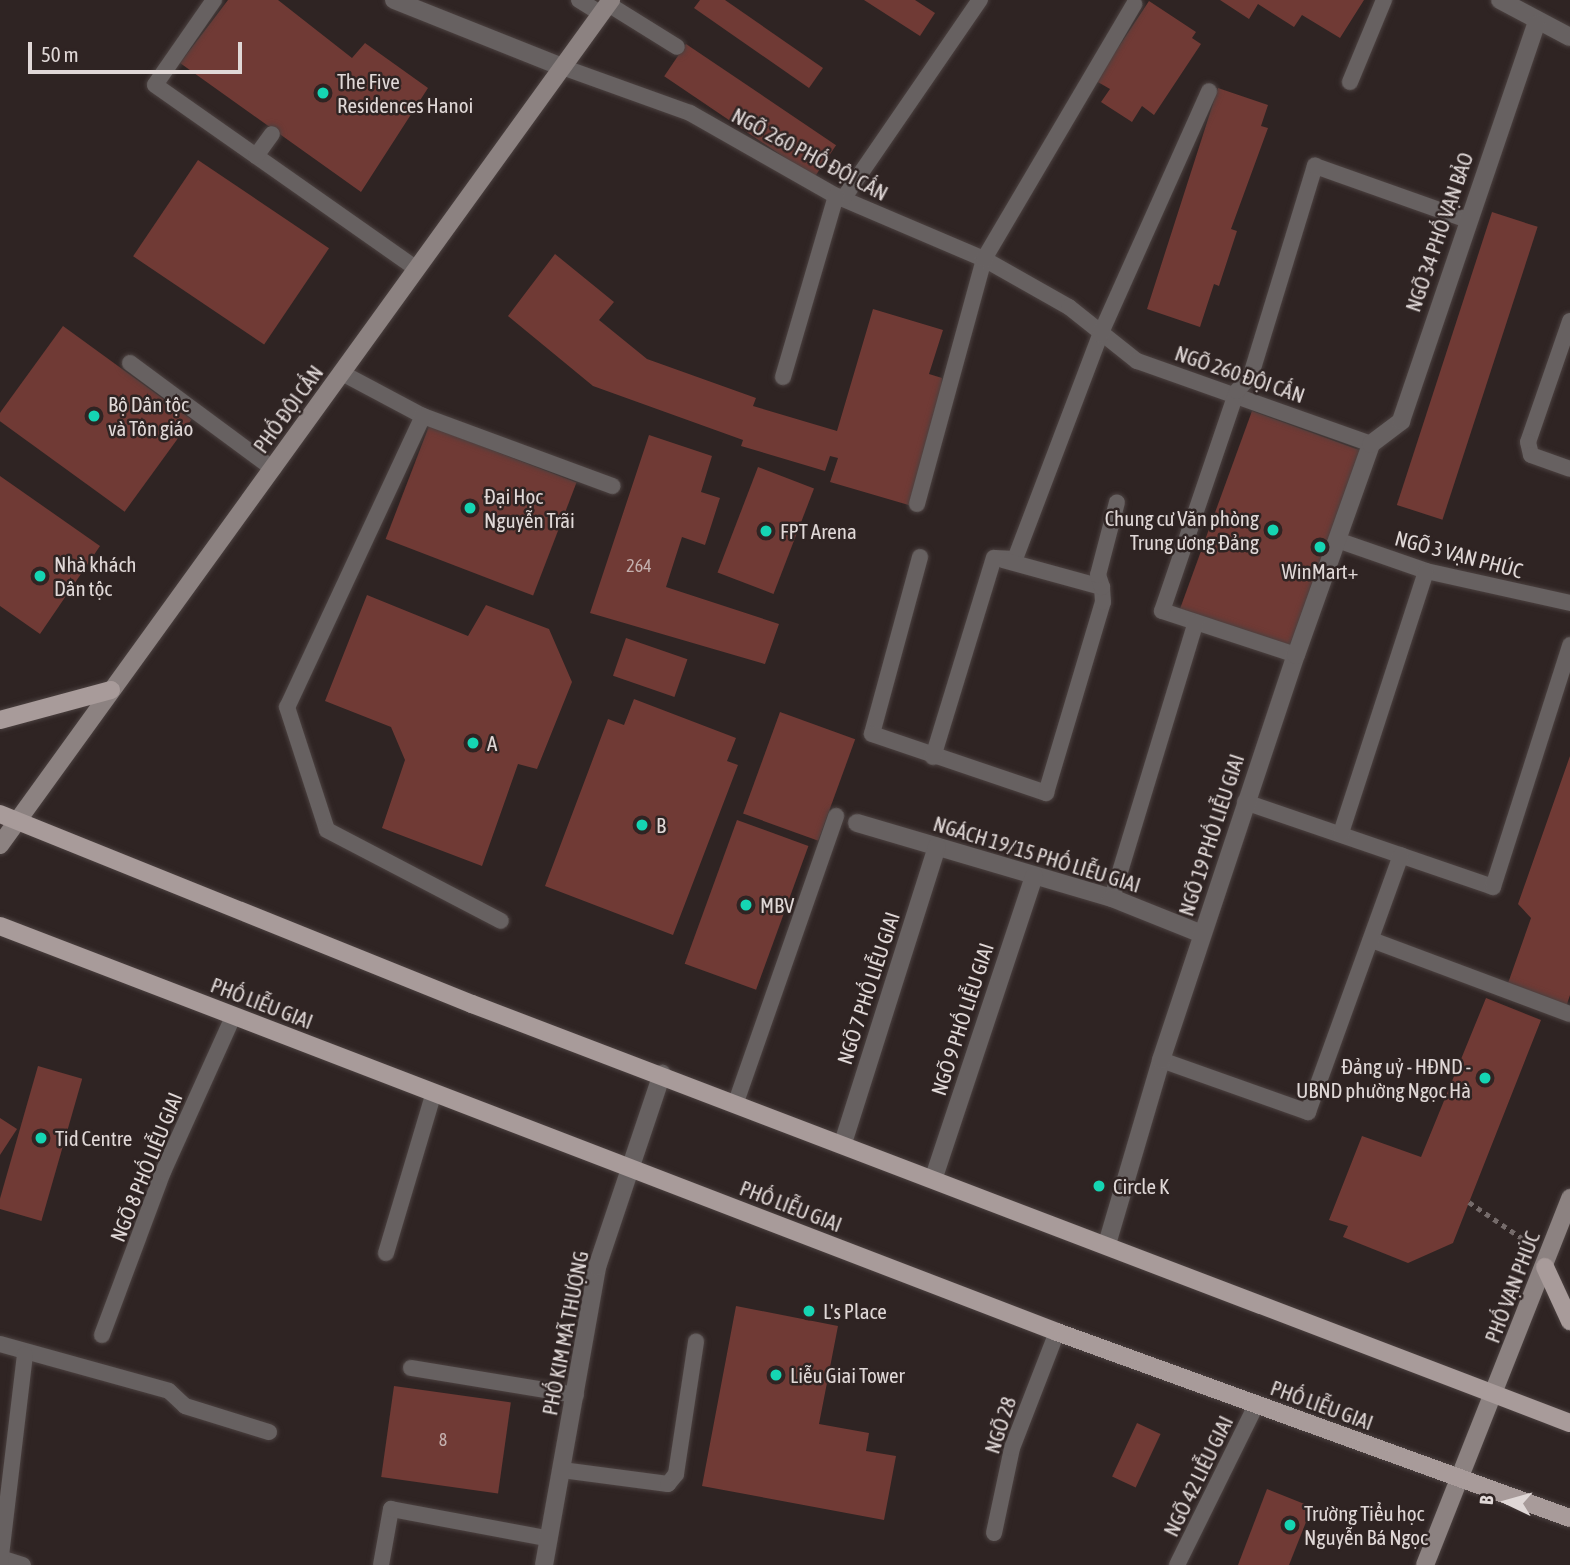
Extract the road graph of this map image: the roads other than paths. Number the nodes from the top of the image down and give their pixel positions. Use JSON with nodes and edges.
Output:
{"nodes":[{"id":1,"x":214,"y":0,"type":"edge"},
{"id":2,"x":394,"y":0,"type":"edge"},
{"id":3,"x":579,"y":0,"type":"edge"},
{"id":4,"x":981,"y":0,"type":"edge"},
{"id":5,"x":1384,"y":0,"type":"edge"},
{"id":6,"x":1507,"y":1,"type":"edge"},
{"id":7,"x":1134,"y":4,"type":"dead end"},
{"id":8,"x":607,"y":6,"type":"edge"},
{"id":9,"x":1536,"y":24,"type":"junction"},
{"id":10,"x":1570,"y":37,"type":"edge"},
{"id":11,"x":677,"y":47,"type":"dead end"},
{"id":12,"x":565,"y":68,"type":"junction"},
{"id":13,"x":1350,"y":82,"type":"dead end"},
{"id":14,"x":1209,"y":91,"type":"dead end"},
{"id":15,"x":272,"y":134,"type":"dead end"},
{"id":16,"x":256,"y":156,"type":"junction"},
{"id":17,"x":839,"y":198,"type":"junction"},
{"id":18,"x":1465,"y":219,"type":"junction"},
{"id":19,"x":984,"y":258,"type":"junction"},
{"id":20,"x":416,"y":269,"type":"junction"},
{"id":21,"x":1570,"y":321,"type":"edge"},
{"id":22,"x":1100,"y":335,"type":"junction"},
{"id":23,"x":130,"y":363,"type":"dead end"},
{"id":24,"x":342,"y":373,"type":"junction"},
{"id":25,"x":783,"y":377,"type":"dead end"},
{"id":26,"x":1237,"y":391,"type":"junction"},
{"id":27,"x":423,"y":415,"type":"junction"},
{"id":28,"x":1371,"y":444,"type":"junction"},
{"id":29,"x":273,"y":469,"type":"junction"},
{"id":30,"x":1570,"y":469,"type":"edge"},
{"id":31,"x":612,"y":486,"type":"dead end"},
{"id":32,"x":1117,"y":502,"type":"dead end"},
{"id":33,"x":917,"y":504,"type":"dead end"},
{"id":34,"x":1340,"y":541,"type":"junction"},
{"id":35,"x":920,"y":557,"type":"dead end"},
{"id":36,"x":994,"y":558,"type":"junction"},
{"id":37,"x":1426,"y":571,"type":"junction"},
{"id":38,"x":1102,"y":587,"type":"junction"},
{"id":39,"x":1570,"y":603,"type":"edge"},
{"id":40,"x":1196,"y":622,"type":"junction"},
{"id":41,"x":1570,"y":645,"type":"edge"},
{"id":42,"x":1296,"y":655,"type":"junction"},
{"id":43,"x":111,"y":690,"type":"junction"},
{"id":44,"x":0,"y":720,"type":"edge"},
{"id":45,"x":933,"y":757,"type":"junction"},
{"id":46,"x":1245,"y":802,"type":"junction"},
{"id":47,"x":0,"y":814,"type":"edge"},
{"id":48,"x":836,"y":817,"type":"dead end"},
{"id":49,"x":19,"y":821,"type":"junction"},
{"id":50,"x":857,"y":823,"type":"dead end"},
{"id":51,"x":1341,"y":833,"type":"junction"},
{"id":52,"x":0,"y":845,"type":"edge"},
{"id":53,"x":937,"y":847,"type":"junction"},
{"id":54,"x":1401,"y":855,"type":"junction"},
{"id":55,"x":1034,"y":876,"type":"junction"},
{"id":56,"x":1112,"y":898,"type":"junction"},
{"id":57,"x":501,"y":920,"type":"dead end"},
{"id":58,"x":0,"y":926,"type":"edge"},
{"id":59,"x":1202,"y":934,"type":"junction"},
{"id":60,"x":1372,"y":940,"type":"junction"},
{"id":61,"x":1570,"y":1014,"type":"edge"},
{"id":62,"x":233,"y":1017,"type":"junction"},
{"id":63,"x":1161,"y":1060,"type":"junction"},
{"id":64,"x":662,"y":1074,"type":"junction"},
{"id":65,"x":433,"y":1095,"type":"junction"},
{"id":66,"x":736,"y":1102,"type":"junction"},
{"id":67,"x":843,"y":1143,"type":"junction"},
{"id":68,"x":630,"y":1168,"type":"junction"},
{"id":69,"x":934,"y":1177,"type":"junction"},
{"id":70,"x":1570,"y":1198,"type":"edge"},
{"id":71,"x":1107,"y":1244,"type":"junction"},
{"id":72,"x":386,"y":1253,"type":"dead end"},
{"id":73,"x":1545,"y":1267,"type":"junction"},
{"id":74,"x":1570,"y":1321,"type":"edge"},
{"id":75,"x":1056,"y":1332,"type":"junction"},
{"id":76,"x":102,"y":1335,"type":"dead end"},
{"id":77,"x":696,"y":1342,"type":"dead end"},
{"id":78,"x":0,"y":1344,"type":"edge"},
{"id":79,"x":25,"y":1354,"type":"junction"},
{"id":80,"x":411,"y":1368,"type":"dead end"},
{"id":81,"x":1496,"y":1392,"type":"junction"},
{"id":82,"x":576,"y":1395,"type":"junction"},
{"id":83,"x":1256,"y":1405,"type":"junction"},
{"id":84,"x":1570,"y":1423,"type":"edge"},
{"id":85,"x":269,"y":1432,"type":"dead end"},
{"id":86,"x":562,"y":1470,"type":"junction"},
{"id":87,"x":1459,"y":1477,"type":"junction"},
{"id":88,"x":1570,"y":1518,"type":"edge"},
{"id":89,"x":994,"y":1533,"type":"dead end"},
{"id":90,"x":546,"y":1538,"type":"junction"},
{"id":91,"x":1,"y":1558,"type":"edge"},
{"id":92,"x":0,"y":1564,"type":"edge"},
{"id":93,"x":23,"y":1565,"type":"edge"},
{"id":94,"x":381,"y":1565,"type":"edge"},
{"id":95,"x":544,"y":1565,"type":"edge"},
{"id":96,"x":1177,"y":1565,"type":"edge"},
{"id":97,"x":1425,"y":1565,"type":"edge"}],
"edges":[{"from":1,"to":16,"type":"lane"},
{"from":2,"to":12,"type":"street"},
{"from":3,"to":8,"type":"lane"},
{"from":4,"to":17,"type":"lane"},
{"from":5,"to":13,"type":"lane"},
{"from":6,"to":9,"type":"street"},
{"from":7,"to":19,"type":"lane"},
{"from":8,"to":11,"type":"lane"},
{"from":8,"to":12,"type":"street","name":"PHỐ ĐỘI CẤN"},
{"from":9,"to":10,"type":"street"},
{"from":9,"to":18,"type":"street","name":"NGÕ 34 PHỐ VẠN BẢO"},
{"from":12,"to":17,"type":"lane","name":"NGÕ 260 PHỐ ĐỘI CẤN"},
{"from":12,"to":20,"type":"street","name":"PHỐ ĐỘI CẤN"},
{"from":14,"to":22,"type":"lane"},
{"from":15,"to":16,"type":"lane"},
{"from":16,"to":20,"type":"lane"},
{"from":17,"to":19,"type":"lane","name":"NGÕ 260 PHỐ ĐỘI CẤN"},
{"from":17,"to":25,"type":"lane"},
{"from":18,"to":26,"type":"lane"},
{"from":18,"to":28,"type":"street","name":"NGÕ 34 PHỐ VẠN BẢO"},
{"from":19,"to":22,"type":"lane","name":"NGÕ 260 PHỐ ĐỘI CẤN"},
{"from":19,"to":33,"type":"lane"},
{"from":20,"to":24,"type":"street","name":"PHỐ ĐỘI CẤN"},
{"from":21,"to":30,"type":"lane"},
{"from":22,"to":26,"type":"lane","name":"NGÕ 260 ĐỘI CẤN"},
{"from":22,"to":36,"type":"lane"},
{"from":23,"to":29,"type":"lane"},
{"from":24,"to":27,"type":"lane"},
{"from":24,"to":29,"type":"street","name":"PHỐ ĐỘI CẤN"},
{"from":26,"to":28,"type":"lane","name":"NGÕ 260 ĐỘI CẤN"},
{"from":26,"to":40,"type":"lane"},
{"from":27,"to":31,"type":"lane"},
{"from":27,"to":57,"type":"lane"},
{"from":28,"to":34,"type":"street","name":"NGÕ 19 PHỐ LIỄU GIAI"},
{"from":29,"to":43,"type":"street","name":"PHỐ ĐỘI CẤN"},
{"from":32,"to":38,"type":"lane"},
{"from":34,"to":37,"type":"lane","name":"NGÕ 3 VẠN PHÚC"},
{"from":34,"to":42,"type":"street","name":"NGÕ 19 PHỐ LIỄU GIAI"},
{"from":35,"to":45,"type":"lane"},
{"from":36,"to":38,"type":"lane"},
{"from":36,"to":45,"type":"lane"},
{"from":37,"to":39,"type":"lane","name":"NGÕ 3 VẠN PHÚC"},
{"from":37,"to":51,"type":"lane"},
{"from":38,"to":45,"type":"lane"},
{"from":40,"to":42,"type":"lane"},
{"from":40,"to":56,"type":"lane"},
{"from":41,"to":54,"type":"lane"},
{"from":42,"to":46,"type":"street","name":"NGÕ 19 PHỐ LIỄU GIAI"},
{"from":43,"to":44,"type":"main road"},
{"from":43,"to":49,"type":"street","name":"PHỐ ĐỘI CẤN"},
{"from":46,"to":51,"type":"lane"},
{"from":46,"to":59,"type":"street","name":"NGÕ 19 PHỐ LIỄU GIAI"},
{"from":47,"to":49,"type":"main road"},
{"from":48,"to":66,"type":"lane"},
{"from":49,"to":52,"type":"street","name":"PHỐ ĐỘI CẤN"},
{"from":49,"to":64,"type":"main road"},
{"from":50,"to":53,"type":"street","name":"NGÁCH 19/15 PHỐ LIỄU GIAI"},
{"from":51,"to":54,"type":"lane"},
{"from":53,"to":55,"type":"street","name":"NGÁCH 19/15 PHỐ LIỄU GIAI"},
{"from":53,"to":67,"type":"street","name":"NGÕ 7 PHỐ LIỄU GIAI"},
{"from":54,"to":60,"type":"lane"},
{"from":55,"to":56,"type":"street","name":"NGÁCH 19/15 PHỐ LIỄU GIAI"},
{"from":55,"to":69,"type":"street","name":"NGÕ 9 PHỐ LIỄU GIAI"},
{"from":56,"to":59,"type":"street","name":"NGÁCH 19/15 PHỐ LIỄU GIAI"},
{"from":58,"to":62,"type":"main road","name":"PHỐ LIỄU GIAI"},
{"from":59,"to":63,"type":"street","name":"NGÕ 19 PHỐ LIỄU GIAI"},
{"from":60,"to":61,"type":"lane"},
{"from":60,"to":63,"type":"lane"},
{"from":62,"to":65,"type":"main road","name":"PHỐ LIỄU GIAI"},
{"from":62,"to":76,"type":"lane","name":"NGÕ 8 PHỐ LIỄU GIAI"},
{"from":63,"to":71,"type":"street","name":"NGÕ 19 PHỐ LIỄU GIAI"},
{"from":64,"to":66,"type":"main road"},
{"from":64,"to":68,"type":"street","name":"PHỐ KIM MÃ THƯỢNG"},
{"from":65,"to":68,"type":"main road","name":"PHỐ LIỄU GIAI"},
{"from":65,"to":72,"type":"lane"},
{"from":66,"to":67,"type":"main road"},
{"from":67,"to":69,"type":"main road"},
{"from":68,"to":75,"type":"main road","name":"PHỐ LIỄU GIAI"},
{"from":68,"to":82,"type":"street","name":"PHỐ KIM MÃ THƯỢNG"},
{"from":69,"to":71,"type":"main road"},
{"from":70,"to":73,"type":"street","name":"PHỐ VẠN PHÚC"},
{"from":71,"to":81,"type":"main road"},
{"from":73,"to":74,"type":"main road"},
{"from":73,"to":81,"type":"street","name":"PHỐ VẠN PHÚC"},
{"from":75,"to":83,"type":"main road","name":"PHỐ LIỄU GIAI"},
{"from":75,"to":89,"type":"lane","name":"NGÕ 28"},
{"from":77,"to":86,"type":"lane"},
{"from":78,"to":79,"type":"lane"},
{"from":79,"to":85,"type":"lane"},
{"from":79,"to":91,"type":"lane"},
{"from":80,"to":82,"type":"lane"},
{"from":81,"to":84,"type":"main road"},
{"from":81,"to":87,"type":"street","name":"PHỐ VẠN PHÚC"},
{"from":82,"to":86,"type":"street","name":"PHỐ KIM MÃ THƯỢNG"},
{"from":83,"to":87,"type":"main road","name":"PHỐ LIỄU GIAI"},
{"from":83,"to":96,"type":"lane","name":"NGÕ 42 LIỄU GIAI"},
{"from":86,"to":90,"type":"street","name":"PHỐ KIM MÃ THƯỢNG"},
{"from":87,"to":88,"type":"main road","name":"PHỐ LIỄU GIAI"},
{"from":87,"to":97,"type":"street","name":"PHỐ VẠN PHÚC"},
{"from":90,"to":94,"type":"lane"},
{"from":90,"to":95,"type":"street","name":"PHỐ KIM MÃ THƯỢNG"},
{"from":91,"to":92,"type":"lane"},
{"from":91,"to":93,"type":"lane"}]}
